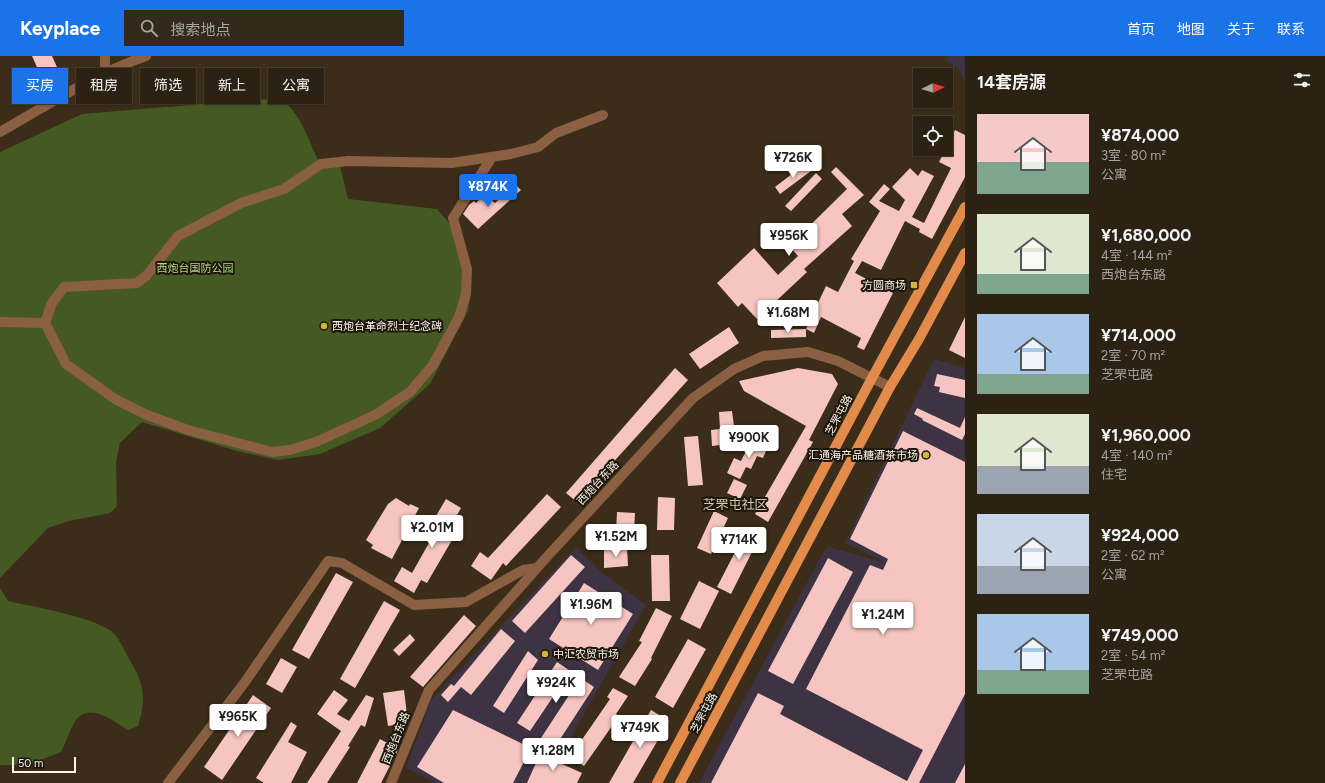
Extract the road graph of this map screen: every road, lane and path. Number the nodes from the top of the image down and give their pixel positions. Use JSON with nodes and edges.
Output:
{"nodes":[{"id":1,"x":105,"y":56,"type":"edge"},
{"id":2,"x":146,"y":56,"type":"edge"},
{"id":3,"x":104,"y":68,"type":"edge"},
{"id":4,"x":118,"y":68,"type":"edge"},
{"id":5,"x":76,"y":90,"type":"edge"},
{"id":6,"x":603,"y":115,"type":"dead end"},
{"id":7,"x":0,"y":132,"type":"edge"},
{"id":8,"x":492,"y":157,"type":"junction"},
{"id":9,"x":965,"y":207,"type":"edge"},
{"id":10,"x":965,"y":253,"type":"edge"},
{"id":11,"x":0,"y":322,"type":"edge"},
{"id":12,"x":45,"y":323,"type":"junction"},
{"id":13,"x":872,"y":378,"type":"junction"},
{"id":14,"x":890,"y":387,"type":"junction"},
{"id":15,"x":537,"y":568,"type":"junction"},
{"id":16,"x":168,"y":783,"type":"edge"},
{"id":17,"x":391,"y":783,"type":"edge"},
{"id":18,"x":657,"y":783,"type":"edge"},
{"id":19,"x":680,"y":783,"type":"edge"}],
"edges":[{"from":1,"to":3,"type":"street"},
{"from":2,"to":4,"type":"street"},
{"from":5,"to":7,"type":"street"},
{"from":6,"to":8,"type":"street"},
{"from":8,"to":12,"type":"street"},
{"from":8,"to":12,"type":"street"},
{"from":9,"to":13,"type":"main road","name":"芝罘屯路"},
{"from":10,"to":14,"type":"main road","name":"芝罘屯路"},
{"from":11,"to":12,"type":"street"},
{"from":13,"to":14,"type":"street","name":"西炮台东路"},
{"from":13,"to":15,"type":"street","name":"西炮台东路"},
{"from":13,"to":18,"type":"main road","name":"芝罘屯路"},
{"from":14,"to":19,"type":"main road","name":"芝罘屯路"},
{"from":15,"to":16,"type":"street"},
{"from":15,"to":17,"type":"street","name":"西炮台东路"}]}
